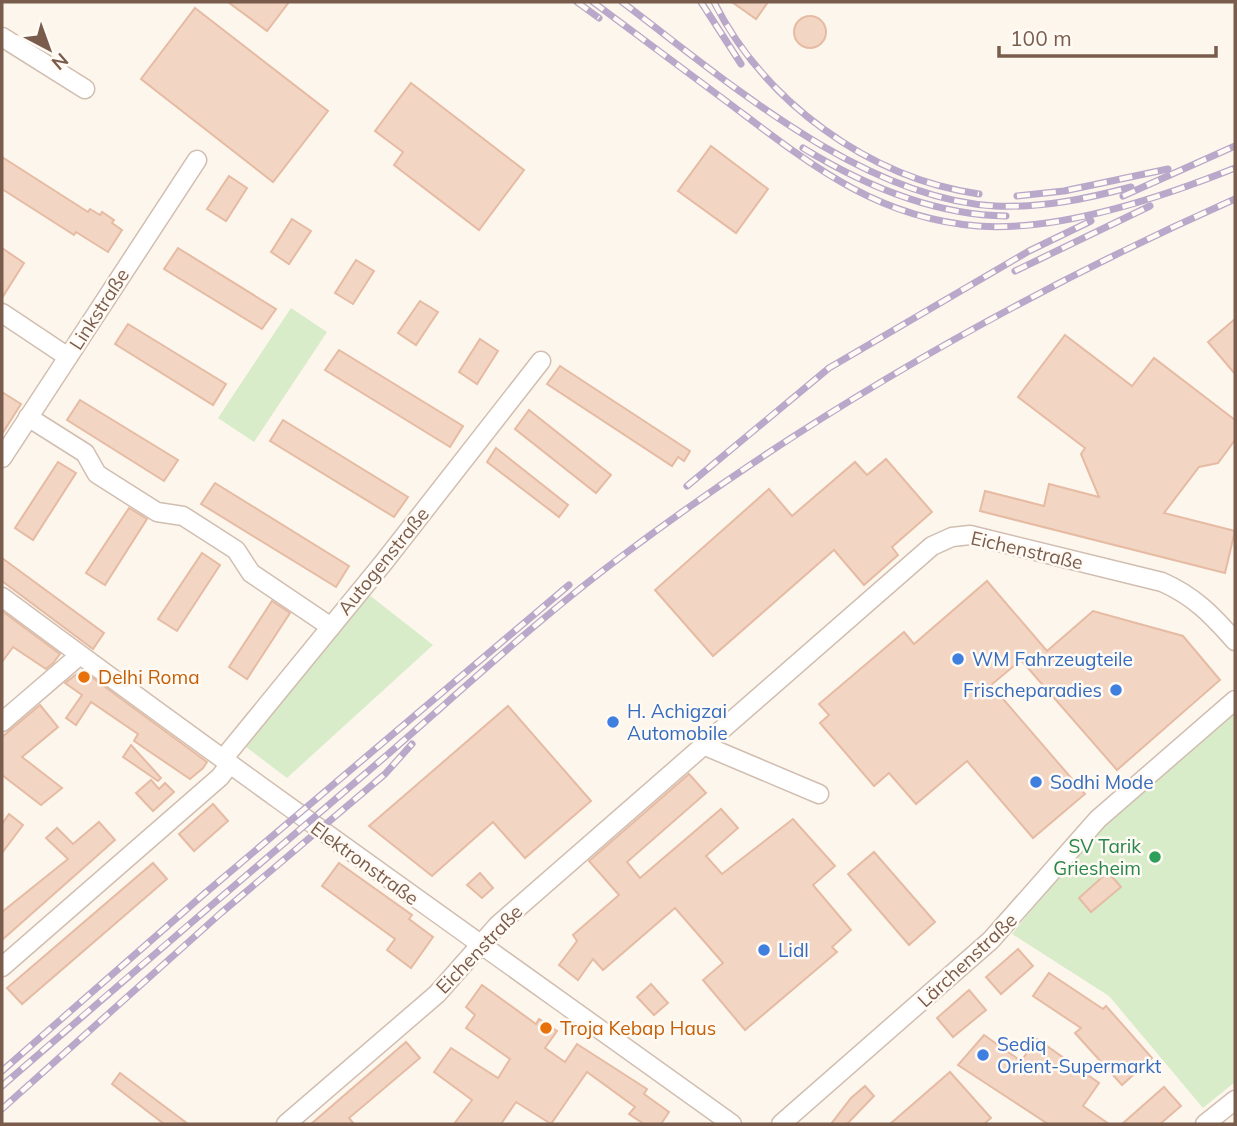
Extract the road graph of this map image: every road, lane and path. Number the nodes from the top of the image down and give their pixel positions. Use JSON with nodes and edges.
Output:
{"nodes":[{"id":1,"x":2,"y":37,"type":"edge"},
{"id":2,"x":85,"y":89,"type":"dead end"},
{"id":3,"x":197,"y":160,"type":"dead end"},
{"id":4,"x":2,"y":313,"type":"edge"},
{"id":5,"x":68,"y":357,"type":"junction"},
{"id":6,"x":541,"y":361,"type":"dead end"},
{"id":7,"x":28,"y":417,"type":"junction"},
{"id":8,"x":2,"y":458,"type":"edge"},
{"id":9,"x":2,"y":597,"type":"edge"},
{"id":10,"x":331,"y":627,"type":"junction"},
{"id":11,"x":1235,"y":641,"type":"edge"},
{"id":12,"x":80,"y":655,"type":"junction"},
{"id":13,"x":1235,"y":700,"type":"edge"},
{"id":14,"x":2,"y":722,"type":"edge"},
{"id":15,"x":703,"y":746,"type":"junction"},
{"id":16,"x":226,"y":761,"type":"junction"},
{"id":17,"x":819,"y":794,"type":"dead end"},
{"id":18,"x":480,"y":945,"type":"junction"},
{"id":19,"x":2,"y":967,"type":"edge"},
{"id":20,"x":1235,"y":1100,"type":"edge"},
{"id":21,"x":286,"y":1124,"type":"edge"},
{"id":22,"x":732,"y":1124,"type":"edge"},
{"id":23,"x":781,"y":1124,"type":"edge"},
{"id":24,"x":1205,"y":1124,"type":"edge"}],
"edges":[{"from":1,"to":2,"type":"street"},
{"from":3,"to":5,"type":"street","name":"Linkstraße"},
{"from":4,"to":5,"type":"street"},
{"from":5,"to":7,"type":"street","name":"Linkstraße"},
{"from":6,"to":10,"type":"street","name":"Autogenstraße"},
{"from":7,"to":8,"type":"street","name":"Linkstraße"},
{"from":7,"to":10,"type":"street"},
{"from":9,"to":12,"type":"street","name":"Elektronstraße"},
{"from":10,"to":16,"type":"street","name":"Autogenstraße"},
{"from":11,"to":15,"type":"street","name":"Eichenstraße"},
{"from":12,"to":14,"type":"street"},
{"from":12,"to":16,"type":"street","name":"Elektronstraße"},
{"from":13,"to":23,"type":"street","name":"Lärchenstraße"},
{"from":15,"to":17,"type":"street"},
{"from":15,"to":18,"type":"street","name":"Eichenstraße"},
{"from":16,"to":18,"type":"street","name":"Elektronstraße"},
{"from":16,"to":19,"type":"street","name":"Autogenstraße"},
{"from":18,"to":21,"type":"street","name":"Eichenstraße"},
{"from":18,"to":22,"type":"street","name":"Elektronstraße"},
{"from":20,"to":24,"type":"street"}]}
